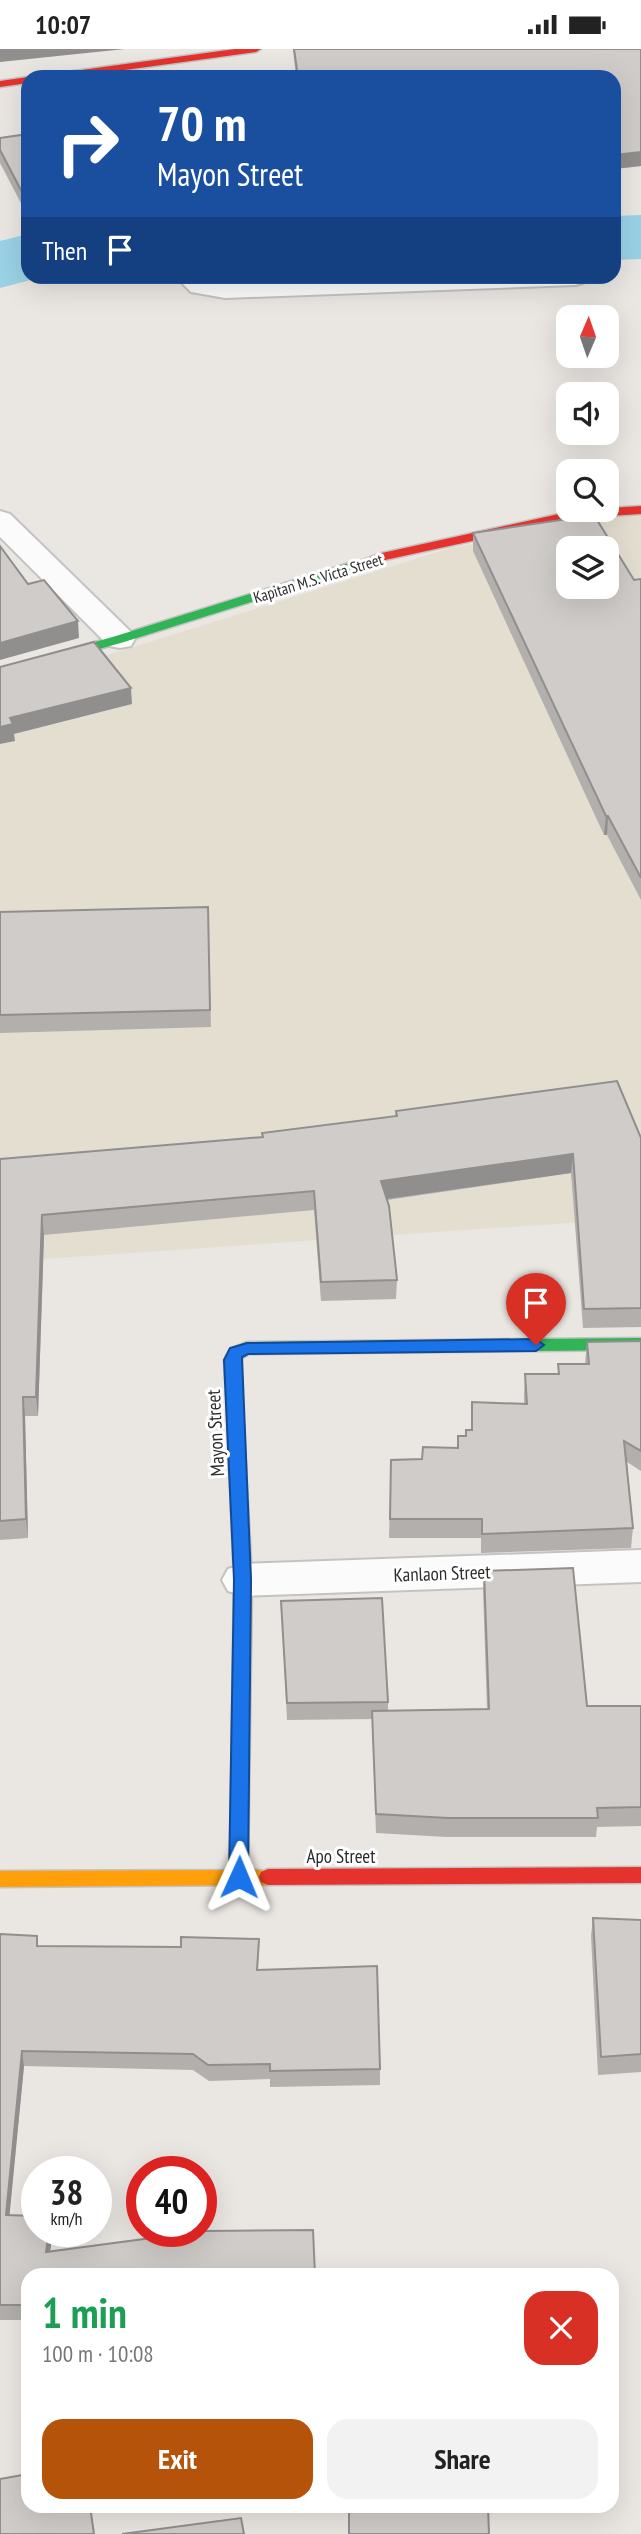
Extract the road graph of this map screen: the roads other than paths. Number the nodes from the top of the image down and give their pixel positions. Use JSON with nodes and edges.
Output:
{"nodes":[{"id":1,"x":256,"y":49,"type":"edge"},
{"id":2,"x":104,"y":70,"type":"edge"},
{"id":3,"x":21,"y":81,"type":"edge"},
{"id":4,"x":0,"y":84,"type":"edge"},
{"id":5,"x":195,"y":284,"type":"edge"},
{"id":6,"x":413,"y":284,"type":"edge"},
{"id":7,"x":641,"y":510,"type":"edge"},
{"id":8,"x":0,"y":520,"type":"edge"},
{"id":9,"x":120,"y":639,"type":"junction"},
{"id":10,"x":0,"y":673,"type":"edge"},
{"id":11,"x":641,"y":1344,"type":"edge"},
{"id":12,"x":641,"y":1566,"type":"edge"},
{"id":13,"x":243,"y":1580,"type":"junction"},
{"id":14,"x":641,"y":1875,"type":"edge"},
{"id":15,"x":239,"y":1877,"type":"junction"},
{"id":16,"x":0,"y":1879,"type":"edge"}],
"edges":[{"from":1,"to":2,"type":"street"},
{"from":3,"to":4,"type":"street"},
{"from":5,"to":6,"type":"lane"},
{"from":7,"to":9,"type":"street","name":"Kapitan M.S. Victa Street"},
{"from":8,"to":9,"type":"street"},
{"from":9,"to":10,"type":"street","name":"Kapitan M.S. Victa Street"},
{"from":11,"to":13,"type":"street","name":"Mayon Street"},
{"from":12,"to":13,"type":"street","name":"Kanlaon Street"},
{"from":13,"to":15,"type":"street","name":"Mayon Street"},
{"from":14,"to":15,"type":"street","name":"Apo Street"},
{"from":15,"to":16,"type":"street","name":"Apo Street"}]}
